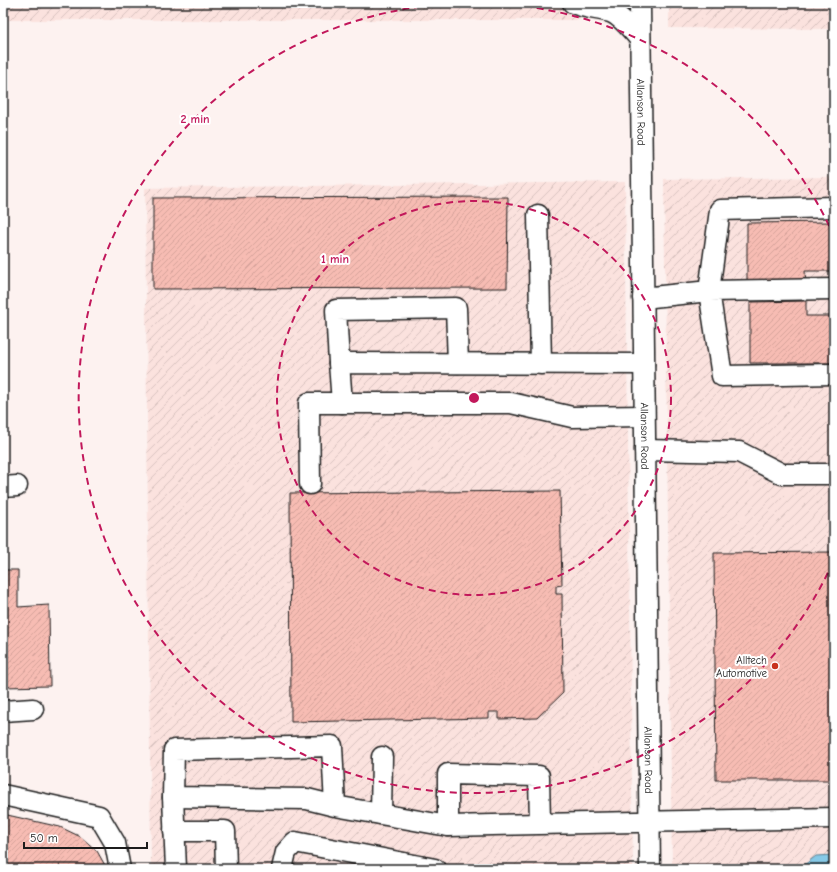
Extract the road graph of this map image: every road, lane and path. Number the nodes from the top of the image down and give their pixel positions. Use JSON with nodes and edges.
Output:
{"nodes":[{"id":1,"x":573,"y":3,"type":"edge"},
{"id":2,"x":640,"y":3,"type":"edge"},
{"id":3,"x":617,"y":8,"type":"edge"},
{"id":4,"x":640,"y":39,"type":"junction"},
{"id":5,"x":834,"y":207,"type":"edge"},
{"id":6,"x":538,"y":215,"type":"dead end"},
{"id":7,"x":834,"y":289,"type":"edge"},
{"id":8,"x":709,"y":291,"type":"junction"},
{"id":9,"x":643,"y":298,"type":"junction"},
{"id":10,"x":339,"y":363,"type":"junction"},
{"id":11,"x":458,"y":363,"type":"junction"},
{"id":12,"x":541,"y":364,"type":"junction"},
{"id":13,"x":644,"y":364,"type":"junction"},
{"id":14,"x":834,"y":374,"type":"edge"},
{"id":15,"x":342,"y":403,"type":"junction"},
{"id":16,"x":644,"y":416,"type":"junction"},
{"id":17,"x":645,"y":450,"type":"junction"},
{"id":18,"x":834,"y":474,"type":"edge"},
{"id":19,"x":310,"y":484,"type":"dead end"},
{"id":20,"x":33,"y":708,"type":"dead end"},
{"id":21,"x":3,"y":711,"type":"edge"},
{"id":22,"x":382,"y":757,"type":"dead end"},
{"id":23,"x":3,"y":795,"type":"edge"},
{"id":24,"x":173,"y":797,"type":"junction"},
{"id":25,"x":335,"y":806,"type":"junction"},
{"id":26,"x":381,"y":814,"type":"junction"},
{"id":27,"x":834,"y":818,"type":"edge"},
{"id":28,"x":649,"y":821,"type":"junction"},
{"id":29,"x":540,"y":823,"type":"junction"},
{"id":30,"x":448,"y":826,"type":"junction"},
{"id":31,"x":174,"y":831,"type":"junction"},
{"id":32,"x":120,"y":869,"type":"edge"},
{"id":33,"x":176,"y":869,"type":"edge"},
{"id":34,"x":226,"y":869,"type":"edge"},
{"id":35,"x":282,"y":869,"type":"edge"},
{"id":36,"x":435,"y":869,"type":"edge"},
{"id":37,"x":650,"y":869,"type":"edge"}],
"edges":[{"from":1,"to":3,"type":"street"},
{"from":2,"to":4,"type":"street","name":"Allanson Road"},
{"from":3,"to":4,"type":"street"},
{"from":4,"to":9,"type":"street","name":"Allanson Road"},
{"from":5,"to":8,"type":"street"},
{"from":6,"to":12,"type":"street"},
{"from":7,"to":8,"type":"street"},
{"from":8,"to":9,"type":"street"},
{"from":8,"to":14,"type":"street"},
{"from":9,"to":13,"type":"street","name":"Allanson Road"},
{"from":10,"to":11,"type":"street"},
{"from":10,"to":11,"type":"street"},
{"from":10,"to":15,"type":"street"},
{"from":11,"to":12,"type":"street"},
{"from":12,"to":13,"type":"street"},
{"from":13,"to":16,"type":"street","name":"Allanson Road"},
{"from":15,"to":16,"type":"street"},
{"from":15,"to":19,"type":"street"},
{"from":16,"to":17,"type":"street","name":"Allanson Road"},
{"from":17,"to":18,"type":"street"},
{"from":17,"to":28,"type":"street","name":"Allanson Road"},
{"from":20,"to":21,"type":"street"},
{"from":22,"to":26,"type":"street"},
{"from":23,"to":32,"type":"street"},
{"from":24,"to":25,"type":"street"},
{"from":24,"to":25,"type":"street"},
{"from":24,"to":31,"type":"street"},
{"from":25,"to":26,"type":"street"},
{"from":26,"to":30,"type":"street"},
{"from":27,"to":28,"type":"street"},
{"from":28,"to":29,"type":"street"},
{"from":28,"to":37,"type":"street","name":"Allanson Road"},
{"from":29,"to":30,"type":"street"},
{"from":29,"to":30,"type":"street"},
{"from":31,"to":33,"type":"street"},
{"from":31,"to":34,"type":"street"},
{"from":35,"to":36,"type":"street"}]}
